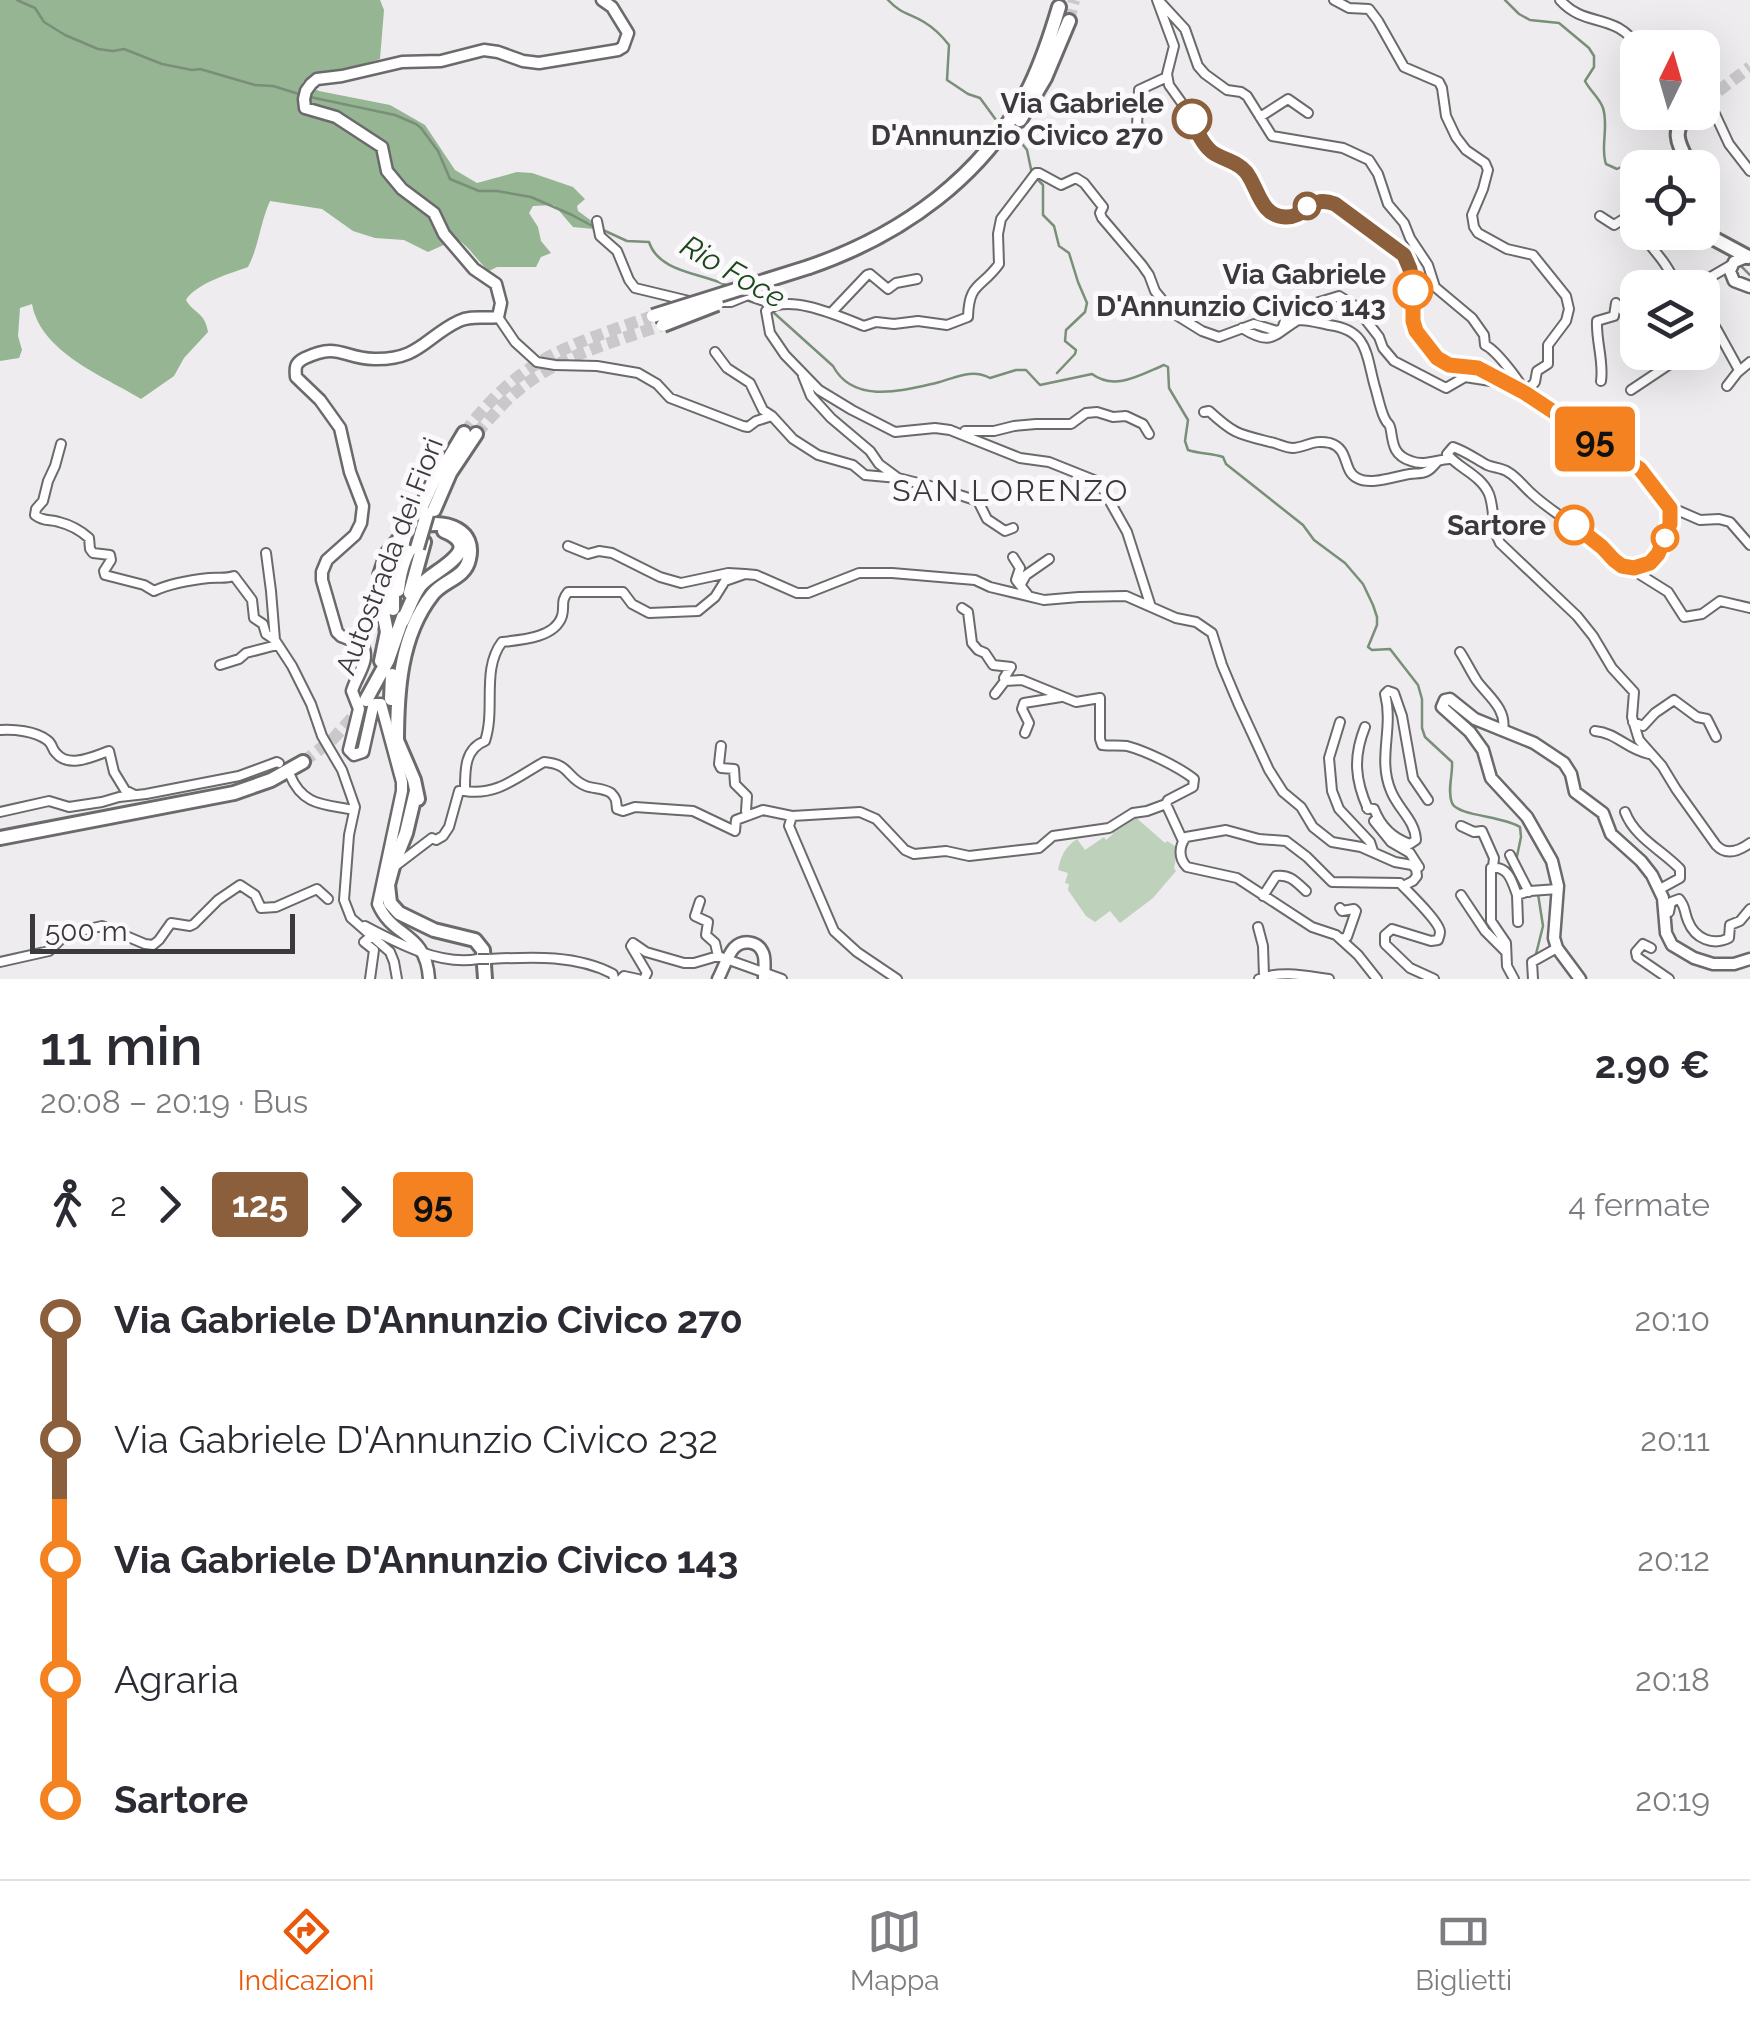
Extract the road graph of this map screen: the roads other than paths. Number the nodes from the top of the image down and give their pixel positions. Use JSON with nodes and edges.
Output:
{"nodes":[{"id":1,"x":602,"y":0,"type":"edge"},
{"id":2,"x":1157,"y":0,"type":"edge"},
{"id":3,"x":1334,"y":0,"type":"edge"},
{"id":4,"x":1560,"y":0,"type":"edge"},
{"id":5,"x":1059,"y":7,"type":"tunnel mouth"},
{"id":6,"x":1069,"y":21,"type":"tunnel mouth"},
{"id":7,"x":1625,"y":30,"type":"edge"},
{"id":8,"x":1165,"y":78,"type":"junction"},
{"id":9,"x":1169,"y":95,"type":"dead end"},
{"id":10,"x":1308,"y":113,"type":"dead end"},
{"id":11,"x":1260,"y":117,"type":"junction"},
{"id":12,"x":1720,"y":123,"type":"edge"},
{"id":13,"x":1143,"y":130,"type":"dead end"},
{"id":14,"x":1750,"y":171,"type":"edge"},
{"id":15,"x":943,"y":198,"type":"junction"},
{"id":16,"x":1600,"y":216,"type":"dead end"},
{"id":17,"x":1620,"y":221,"type":"edge"},
{"id":18,"x":598,"y":227,"type":"dead end"},
{"id":19,"x":1652,"y":250,"type":"edge"},
{"id":20,"x":1739,"y":257,"type":"edge"},
{"id":21,"x":1668,"y":270,"type":"edge"},
{"id":22,"x":918,"y":278,"type":"dead end"},
{"id":23,"x":1750,"y":287,"type":"edge"},
{"id":24,"x":771,"y":307,"type":"junction"},
{"id":25,"x":1620,"y":308,"type":"edge"},
{"id":26,"x":831,"y":313,"type":"junction"},
{"id":27,"x":498,"y":316,"type":"junction"},
{"id":28,"x":658,"y":320,"type":"tunnel mouth"},
{"id":29,"x":1282,"y":331,"type":"junction"},
{"id":30,"x":1720,"y":334,"type":"edge"},
{"id":31,"x":716,"y":352,"type":"dead end"},
{"id":32,"x":1750,"y":362,"type":"edge"},
{"id":33,"x":1661,"y":370,"type":"edge"},
{"id":34,"x":1739,"y":370,"type":"junction"},
{"id":35,"x":805,"y":373,"type":"junction"},
{"id":36,"x":1601,"y":382,"type":"dead end"},
{"id":37,"x":1508,"y":384,"type":"junction"},
{"id":38,"x":1727,"y":386,"type":"dead end"},
{"id":39,"x":1632,"y":390,"type":"dead end"},
{"id":40,"x":1525,"y":393,"type":"junction"},
{"id":41,"x":1204,"y":412,"type":"dead end"},
{"id":42,"x":772,"y":416,"type":"junction"},
{"id":43,"x":956,"y":432,"type":"junction"},
{"id":44,"x":1149,"y":434,"type":"dead end"},
{"id":45,"x":61,"y":444,"type":"dead end"},
{"id":46,"x":448,"y":459,"type":"junction"},
{"id":47,"x":1444,"y":460,"type":"junction"},
{"id":48,"x":898,"y":478,"type":"junction"},
{"id":49,"x":1670,"y":508,"type":"junction"},
{"id":50,"x":431,"y":512,"type":"junction"},
{"id":51,"x":1013,"y":528,"type":"dead end"},
{"id":52,"x":401,"y":538,"type":"dead end"},
{"id":53,"x":421,"y":540,"type":"junction"},
{"id":54,"x":1750,"y":544,"type":"edge"},
{"id":55,"x":568,"y":546,"type":"dead end"},
{"id":56,"x":266,"y":553,"type":"dead end"},
{"id":57,"x":1013,"y":557,"type":"dead end"},
{"id":58,"x":1049,"y":560,"type":"dead end"},
{"id":59,"x":444,"y":567,"type":"junction"},
{"id":60,"x":1634,"y":568,"type":"junction"},
{"id":61,"x":745,"y":574,"type":"junction"},
{"id":62,"x":1021,"y":584,"type":"junction"},
{"id":63,"x":398,"y":590,"type":"dead end"},
{"id":64,"x":1029,"y":596,"type":"junction"},
{"id":65,"x":1151,"y":607,"type":"junction"},
{"id":66,"x":962,"y":608,"type":"dead end"},
{"id":67,"x":1750,"y":608,"type":"edge"},
{"id":68,"x":393,"y":609,"type":"dead end"},
{"id":69,"x":402,"y":622,"type":"junction"},
{"id":70,"x":276,"y":643,"type":"junction"},
{"id":71,"x":400,"y":651,"type":"dead end"},
{"id":72,"x":1460,"y":652,"type":"dead end"},
{"id":73,"x":381,"y":661,"type":"junction"},
{"id":74,"x":220,"y":665,"type":"dead end"},
{"id":75,"x":392,"y":675,"type":"dead end"},
{"id":76,"x":1006,"y":681,"type":"junction"},
{"id":77,"x":995,"y":694,"type":"dead end"},
{"id":78,"x":1064,"y":697,"type":"junction"},
{"id":79,"x":392,"y":718,"type":"junction"},
{"id":80,"x":1340,"y":722,"type":"dead end"},
{"id":81,"x":1633,"y":722,"type":"junction"},
{"id":82,"x":1364,"y":727,"type":"dead end"},
{"id":83,"x":0,"y":730,"type":"edge"},
{"id":84,"x":1502,"y":730,"type":"junction"},
{"id":85,"x":1595,"y":731,"type":"dead end"},
{"id":86,"x":1025,"y":733,"type":"dead end"},
{"id":87,"x":1716,"y":737,"type":"dead end"},
{"id":88,"x":367,"y":739,"type":"junction"},
{"id":89,"x":396,"y":742,"type":"junction"},
{"id":90,"x":721,"y":746,"type":"dead end"},
{"id":91,"x":1654,"y":756,"type":"junction"},
{"id":92,"x":301,"y":759,"type":"tunnel mouth"},
{"id":93,"x":279,"y":763,"type":"dead end"},
{"id":94,"x":342,"y":770,"type":"junction"},
{"id":95,"x":290,"y":775,"type":"dead end"},
{"id":96,"x":465,"y":791,"type":"junction"},
{"id":97,"x":135,"y":795,"type":"junction"},
{"id":98,"x":1428,"y":800,"type":"dead end"},
{"id":99,"x":1166,"y":804,"type":"junction"},
{"id":100,"x":1367,"y":808,"type":"junction"},
{"id":101,"x":354,"y":810,"type":"junction"},
{"id":102,"x":0,"y":812,"type":"edge"},
{"id":103,"x":1625,"y":812,"type":"dead end"},
{"id":104,"x":750,"y":815,"type":"junction"},
{"id":105,"x":792,"y":816,"type":"junction"},
{"id":106,"x":1461,"y":826,"type":"dead end"},
{"id":107,"x":0,"y":836,"type":"edge"},
{"id":108,"x":1182,"y":842,"type":"junction"},
{"id":109,"x":1750,"y":843,"type":"edge"},
{"id":110,"x":1369,"y":850,"type":"junction"},
{"id":111,"x":1510,"y":855,"type":"dead end"},
{"id":112,"x":392,"y":866,"type":"junction"},
{"id":113,"x":1494,"y":867,"type":"junction"},
{"id":114,"x":1558,"y":888,"type":"junction"},
{"id":115,"x":1406,"y":889,"type":"junction"},
{"id":116,"x":1660,"y":890,"type":"junction"},
{"id":117,"x":1529,"y":891,"type":"junction"},
{"id":118,"x":1306,"y":892,"type":"dead end"},
{"id":119,"x":1461,"y":894,"type":"dead end"},
{"id":120,"x":1517,"y":895,"type":"junction"},
{"id":121,"x":1264,"y":896,"type":"junction"},
{"id":122,"x":344,"y":900,"type":"junction"},
{"id":123,"x":700,"y":901,"type":"dead end"},
{"id":124,"x":1340,"y":908,"type":"dead end"},
{"id":125,"x":1750,"y":910,"type":"edge"},
{"id":126,"x":355,"y":921,"type":"junction"},
{"id":127,"x":1518,"y":922,"type":"dead end"},
{"id":128,"x":1665,"y":924,"type":"junction"},
{"id":129,"x":1258,"y":927,"type":"dead end"},
{"id":130,"x":370,"y":937,"type":"junction"},
{"id":131,"x":1341,"y":938,"type":"junction"},
{"id":132,"x":1557,"y":948,"type":"junction"},
{"id":133,"x":1651,"y":948,"type":"dead end"},
{"id":134,"x":1505,"y":950,"type":"junction"},
{"id":135,"x":424,"y":952,"type":"junction"},
{"id":136,"x":493,"y":958,"type":"junction"},
{"id":137,"x":723,"y":958,"type":"junction"},
{"id":138,"x":1750,"y":959,"type":"edge"},
{"id":139,"x":0,"y":962,"type":"edge"},
{"id":140,"x":764,"y":976,"type":"edge"},
{"id":141,"x":1535,"y":976,"type":"edge"},
{"id":142,"x":1262,"y":978,"type":"edge"},
{"id":143,"x":370,"y":979,"type":"edge"},
{"id":144,"x":396,"y":979,"type":"edge"},
{"id":145,"x":428,"y":979,"type":"edge"},
{"id":146,"x":485,"y":979,"type":"edge"},
{"id":147,"x":617,"y":979,"type":"edge"},
{"id":148,"x":641,"y":979,"type":"edge"},
{"id":149,"x":718,"y":979,"type":"edge"},
{"id":150,"x":782,"y":979,"type":"edge"},
{"id":151,"x":897,"y":979,"type":"edge"},
{"id":152,"x":1329,"y":979,"type":"edge"},
{"id":153,"x":1376,"y":979,"type":"edge"},
{"id":154,"x":1434,"y":979,"type":"edge"},
{"id":155,"x":1514,"y":979,"type":"edge"},
{"id":156,"x":1580,"y":979,"type":"edge"},
{"id":157,"x":1669,"y":979,"type":"edge"}],
"edges":[{"from":1,"to":27,"type":"main road"},
{"from":2,"to":8,"type":"street"},
{"from":2,"to":11,"type":"street"},
{"from":3,"to":40,"type":"street"},
{"from":4,"to":7,"type":"street"},
{"from":5,"to":15,"type":"highway"},
{"from":6,"to":15,"type":"highway"},
{"from":8,"to":9,"type":"street"},
{"from":8,"to":13,"type":"street"},
{"from":8,"to":37,"type":"street"},
{"from":10,"to":11,"type":"street"},
{"from":11,"to":40,"type":"street"},
{"from":12,"to":14,"type":"street"},
{"from":15,"to":28,"type":"highway","bridge":true},
{"from":16,"to":17,"type":"street"},
{"from":18,"to":24,"type":"street"},
{"from":19,"to":21,"type":"street"},
{"from":20,"to":23,"type":"main road"},
{"from":22,"to":26,"type":"street"},
{"from":24,"to":26,"type":"street"},
{"from":24,"to":35,"type":"street"},
{"from":25,"to":36,"type":"street"},
{"from":26,"to":29,"type":"street"},
{"from":27,"to":42,"type":"street"},
{"from":27,"to":88,"type":"main road"},
{"from":29,"to":37,"type":"street"},
{"from":29,"to":47,"type":"street"},
{"from":30,"to":34,"type":"street"},
{"from":31,"to":42,"type":"street"},
{"from":32,"to":34,"type":"street"},
{"from":33,"to":39,"type":"street"},
{"from":34,"to":38,"type":"street"},
{"from":35,"to":43,"type":"street"},
{"from":35,"to":48,"type":"street"},
{"from":37,"to":40,"type":"street"},
{"from":40,"to":49,"type":"street"},
{"from":41,"to":47,"type":"street"},
{"from":42,"to":48,"type":"street"},
{"from":43,"to":44,"type":"street"},
{"from":43,"to":65,"type":"street"},
{"from":45,"to":70,"type":"street"},
{"from":46,"to":50,"type":"highway","name":"Autostrada dei Fiori"},
{"from":46,"to":50,"type":"highway","name":"Autostrada dei Fiori"},
{"from":46,"to":68,"type":"highway"},
{"from":47,"to":60,"type":"street"},
{"from":47,"to":81,"type":"street"},
{"from":48,"to":51,"type":"street"},
{"from":49,"to":54,"type":"street"},
{"from":49,"to":60,"type":"street"},
{"from":50,"to":53,"type":"highway","name":"Autostrada dei Fiori","bridge":true},
{"from":52,"to":73,"type":"highway"},
{"from":53,"to":59,"type":"highway"},
{"from":53,"to":69,"type":"highway","name":"Autostrada dei Fiori"},
{"from":53,"to":73,"type":"highway","name":"Autostrada dei Fiori"},
{"from":53,"to":89,"type":"highway"},
{"from":55,"to":61,"type":"street"},
{"from":56,"to":70,"type":"street"},
{"from":57,"to":62,"type":"street"},
{"from":58,"to":62,"type":"street"},
{"from":59,"to":63,"type":"highway"},
{"from":59,"to":69,"type":"highway"},
{"from":60,"to":67,"type":"street"},
{"from":61,"to":64,"type":"street"},
{"from":61,"to":96,"type":"street"},
{"from":62,"to":64,"type":"street"},
{"from":64,"to":65,"type":"street"},
{"from":65,"to":110,"type":"street"},
{"from":66,"to":76,"type":"street"},
{"from":69,"to":73,"type":"highway","name":"Autostrada dei Fiori"},
{"from":70,"to":74,"type":"street"},
{"from":70,"to":94,"type":"street"},
{"from":71,"to":79,"type":"highway"},
{"from":72,"to":84,"type":"street"},
{"from":75,"to":79,"type":"highway"},
{"from":76,"to":77,"type":"street"},
{"from":76,"to":78,"type":"street"},
{"from":78,"to":86,"type":"street"},
{"from":78,"to":99,"type":"street"},
{"from":79,"to":89,"type":"highway"},
{"from":80,"to":110,"type":"street"},
{"from":81,"to":87,"type":"street"},
{"from":81,"to":91,"type":"street"},
{"from":82,"to":100,"type":"street"},
{"from":83,"to":97,"type":"street"},
{"from":84,"to":114,"type":"main road"},
{"from":84,"to":116,"type":"main road"},
{"from":85,"to":91,"type":"street"},
{"from":88,"to":94,"type":"street"},
{"from":88,"to":112,"type":"main road"},
{"from":89,"to":112,"type":"highway"},
{"from":90,"to":104,"type":"street"},
{"from":91,"to":109,"type":"street"},
{"from":92,"to":107,"type":"highway"},
{"from":93,"to":97,"type":"street"},
{"from":94,"to":101,"type":"street"},
{"from":95,"to":101,"type":"street"},
{"from":96,"to":104,"type":"street"},
{"from":96,"to":112,"type":"street"},
{"from":97,"to":102,"type":"street"},
{"from":98,"to":100,"type":"street"},
{"from":99,"to":105,"type":"street"},
{"from":99,"to":108,"type":"street"},
{"from":100,"to":115,"type":"street"},
{"from":101,"to":122,"type":"street"},
{"from":103,"to":116,"type":"street"},
{"from":104,"to":105,"type":"street"},
{"from":105,"to":151,"type":"street"},
{"from":106,"to":113,"type":"street"},
{"from":108,"to":115,"type":"street"},
{"from":108,"to":121,"type":"street"},
{"from":110,"to":115,"type":"street"},
{"from":111,"to":117,"type":"street"},
{"from":112,"to":135,"type":"main road"},
{"from":112,"to":136,"type":"street"},
{"from":112,"to":146,"type":"highway"},
{"from":113,"to":120,"type":"street"},
{"from":113,"to":134,"type":"street"},
{"from":114,"to":117,"type":"street"},
{"from":114,"to":132,"type":"main road"},
{"from":115,"to":154,"type":"street"},
{"from":116,"to":128,"type":"main road"},
{"from":117,"to":120,"type":"street"},
{"from":118,"to":121,"type":"street"},
{"from":119,"to":134,"type":"street"},
{"from":120,"to":127,"type":"street"},
{"from":121,"to":131,"type":"street"},
{"from":122,"to":126,"type":"street"},
{"from":122,"to":139,"type":"street"},
{"from":123,"to":137,"type":"street"},
{"from":124,"to":131,"type":"street"},
{"from":125,"to":128,"type":"street"},
{"from":126,"to":130,"type":"street"},
{"from":126,"to":135,"type":"street"},
{"from":128,"to":138,"type":"main road"},
{"from":129,"to":142,"type":"street"},
{"from":130,"to":143,"type":"street"},
{"from":130,"to":144,"type":"street"},
{"from":131,"to":153,"type":"street"},
{"from":132,"to":141,"type":"street"},
{"from":132,"to":156,"type":"main road"},
{"from":133,"to":157,"type":"street"},
{"from":134,"to":155,"type":"street"},
{"from":135,"to":136,"type":"street","bridge":true},
{"from":135,"to":145,"type":"main road"},
{"from":136,"to":147,"type":"street"},
{"from":137,"to":140,"type":"street"},
{"from":137,"to":140,"type":"main road"},
{"from":137,"to":148,"type":"street"},
{"from":137,"to":149,"type":"main road"},
{"from":140,"to":150,"type":"street"},
{"from":142,"to":152,"type":"street"},
{"from":147,"to":148,"type":"street"}]}
